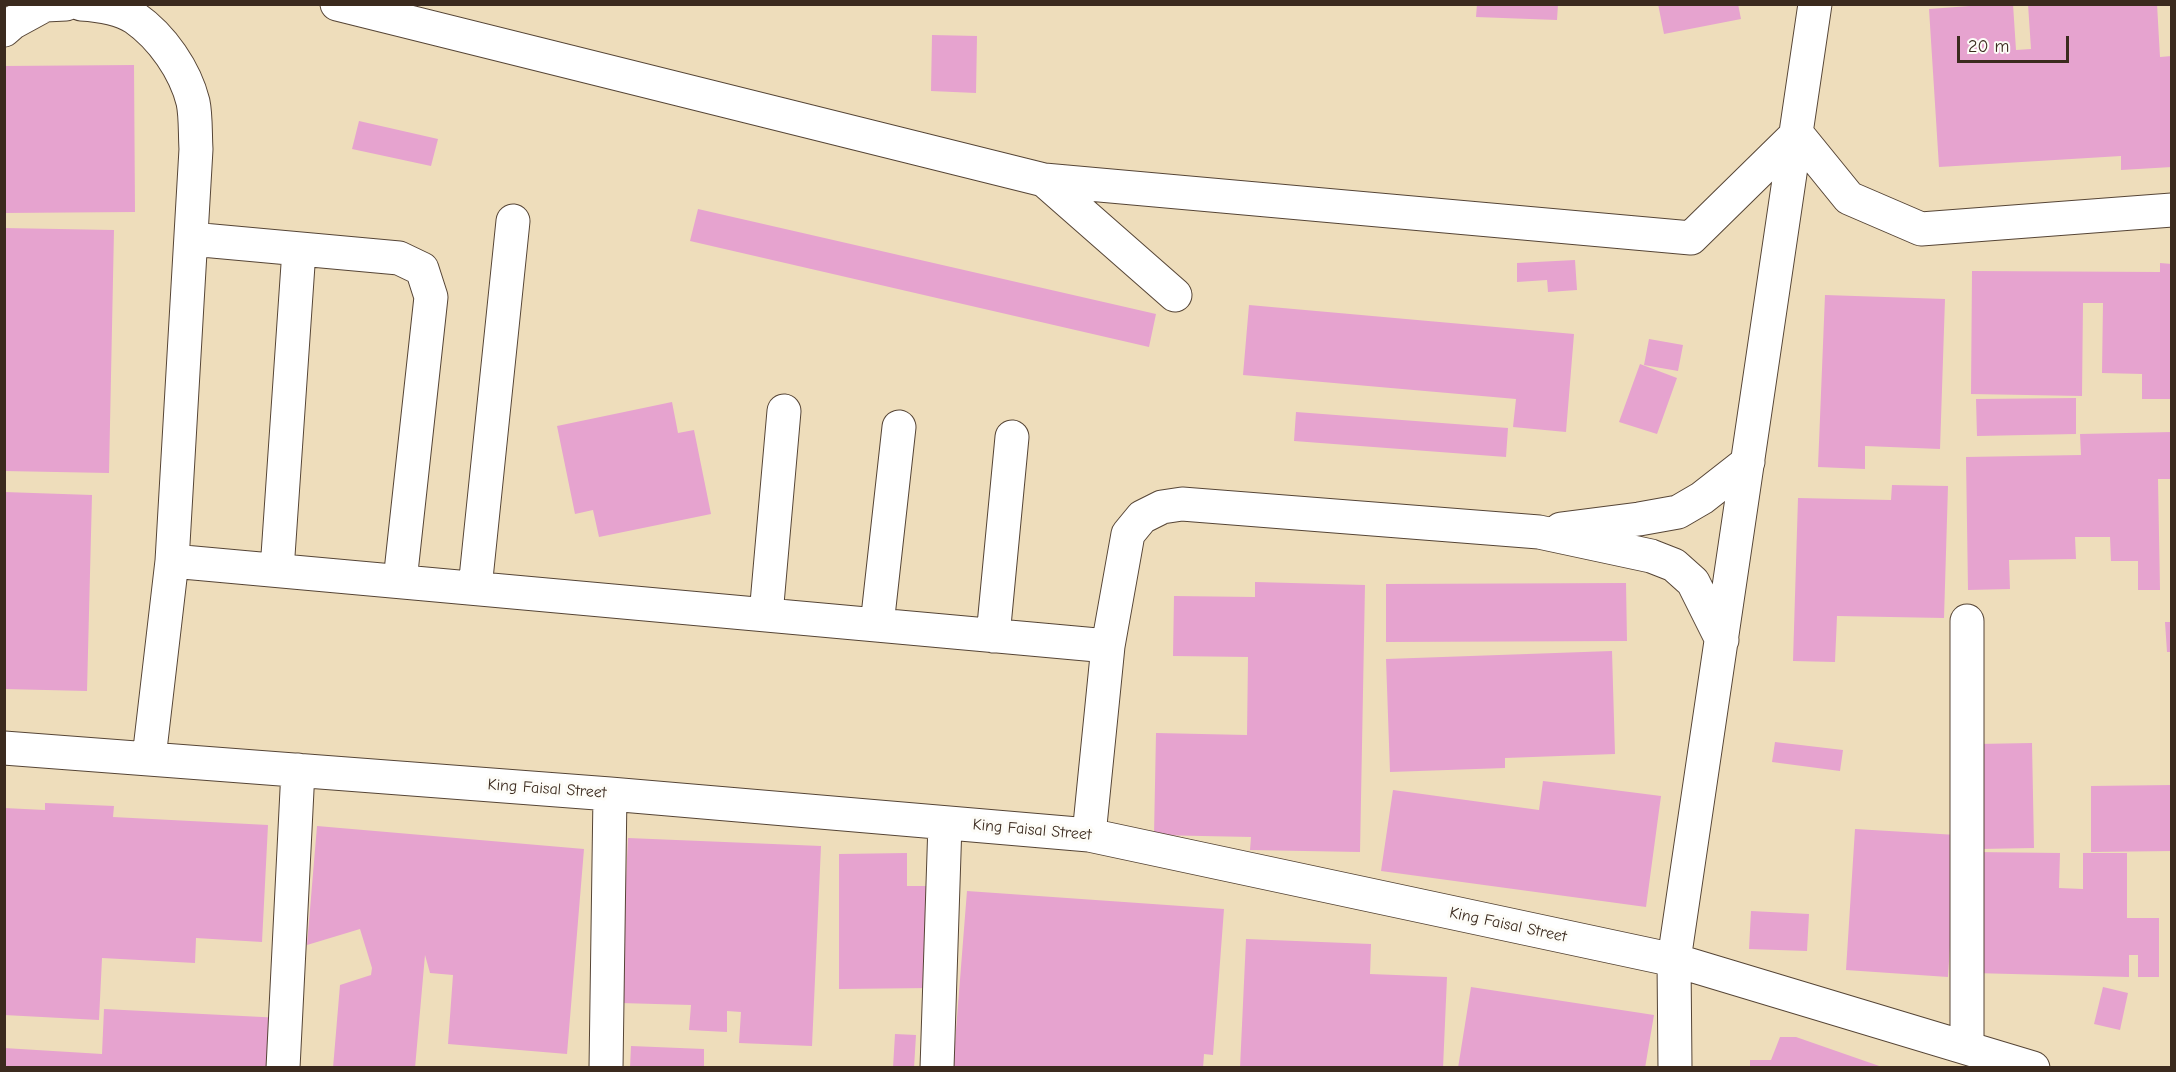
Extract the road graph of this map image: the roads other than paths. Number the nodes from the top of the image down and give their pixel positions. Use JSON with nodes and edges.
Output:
{"nodes":[{"id":1,"x":66,"y":4,"type":"edge"},
{"id":2,"x":81,"y":4,"type":"edge"},
{"id":3,"x":337,"y":4,"type":"edge"},
{"id":4,"x":1815,"y":4,"type":"edge"},
{"id":5,"x":4,"y":30,"type":"edge"},
{"id":6,"x":1797,"y":134,"type":"junction"},
{"id":7,"x":1044,"y":180,"type":"junction"},
{"id":8,"x":2172,"y":210,"type":"edge"},
{"id":9,"x":513,"y":221,"type":"dead end"},
{"id":10,"x":191,"y":238,"type":"junction"},
{"id":11,"x":299,"y":250,"type":"junction"},
{"id":12,"x":1175,"y":295,"type":"dead end"},
{"id":13,"x":784,"y":411,"type":"dead end"},
{"id":14,"x":899,"y":428,"type":"dead end"},
{"id":15,"x":1012,"y":437,"type":"dead end"},
{"id":16,"x":1748,"y":462,"type":"junction"},
{"id":17,"x":1539,"y":532,"type":"junction"},
{"id":18,"x":171,"y":561,"type":"junction"},
{"id":19,"x":277,"y":570,"type":"junction"},
{"id":20,"x":400,"y":581,"type":"junction"},
{"id":21,"x":475,"y":588,"type":"junction"},
{"id":22,"x":766,"y":615,"type":"junction"},
{"id":23,"x":1967,"y":621,"type":"dead end"},
{"id":24,"x":877,"y":625,"type":"junction"},
{"id":25,"x":993,"y":636,"type":"junction"},
{"id":26,"x":1722,"y":640,"type":"junction"},
{"id":27,"x":1108,"y":646,"type":"junction"},
{"id":28,"x":4,"y":748,"type":"edge"},
{"id":29,"x":149,"y":758,"type":"junction"},
{"id":30,"x":298,"y":770,"type":"junction"},
{"id":31,"x":610,"y":794,"type":"junction"},
{"id":32,"x":945,"y":823,"type":"junction"},
{"id":33,"x":1089,"y":834,"type":"junction"},
{"id":34,"x":1674,"y":960,"type":"junction"},
{"id":35,"x":1967,"y":1048,"type":"junction"},
{"id":36,"x":283,"y":1068,"type":"edge"},
{"id":37,"x":606,"y":1068,"type":"edge"},
{"id":38,"x":937,"y":1068,"type":"edge"},
{"id":39,"x":1675,"y":1068,"type":"edge"},
{"id":40,"x":2033,"y":1068,"type":"edge"}],
"edges":[{"from":1,"to":5,"type":"street"},
{"from":2,"to":10,"type":"street"},
{"from":3,"to":7,"type":"street"},
{"from":4,"to":6,"type":"street"},
{"from":6,"to":7,"type":"street"},
{"from":6,"to":8,"type":"street"},
{"from":6,"to":16,"type":"street"},
{"from":7,"to":12,"type":"street"},
{"from":9,"to":21,"type":"street"},
{"from":10,"to":11,"type":"street"},
{"from":10,"to":18,"type":"street"},
{"from":11,"to":19,"type":"street"},
{"from":11,"to":20,"type":"street"},
{"from":13,"to":22,"type":"street"},
{"from":14,"to":24,"type":"street"},
{"from":15,"to":25,"type":"street"},
{"from":16,"to":17,"type":"street"},
{"from":16,"to":26,"type":"street"},
{"from":17,"to":26,"type":"street"},
{"from":17,"to":27,"type":"street"},
{"from":18,"to":19,"type":"street"},
{"from":18,"to":29,"type":"street"},
{"from":19,"to":20,"type":"street"},
{"from":20,"to":21,"type":"street"},
{"from":21,"to":22,"type":"street"},
{"from":22,"to":24,"type":"street"},
{"from":23,"to":35,"type":"street"},
{"from":24,"to":25,"type":"street"},
{"from":25,"to":27,"type":"street"},
{"from":26,"to":34,"type":"street"},
{"from":27,"to":33,"type":"street"},
{"from":28,"to":29,"type":"street","name":"King Faisal Street"},
{"from":29,"to":30,"type":"street","name":"King Faisal Street"},
{"from":30,"to":31,"type":"street","name":"King Faisal Street"},
{"from":30,"to":36,"type":"street"},
{"from":31,"to":32,"type":"street","name":"King Faisal Street"},
{"from":31,"to":37,"type":"street"},
{"from":32,"to":33,"type":"street","name":"King Faisal Street"},
{"from":32,"to":38,"type":"street"},
{"from":33,"to":34,"type":"street","name":"King Faisal Street"},
{"from":34,"to":35,"type":"street","name":"King Faisal Street"},
{"from":34,"to":39,"type":"street"},
{"from":35,"to":40,"type":"street","name":"King Faisal Street"}]}
